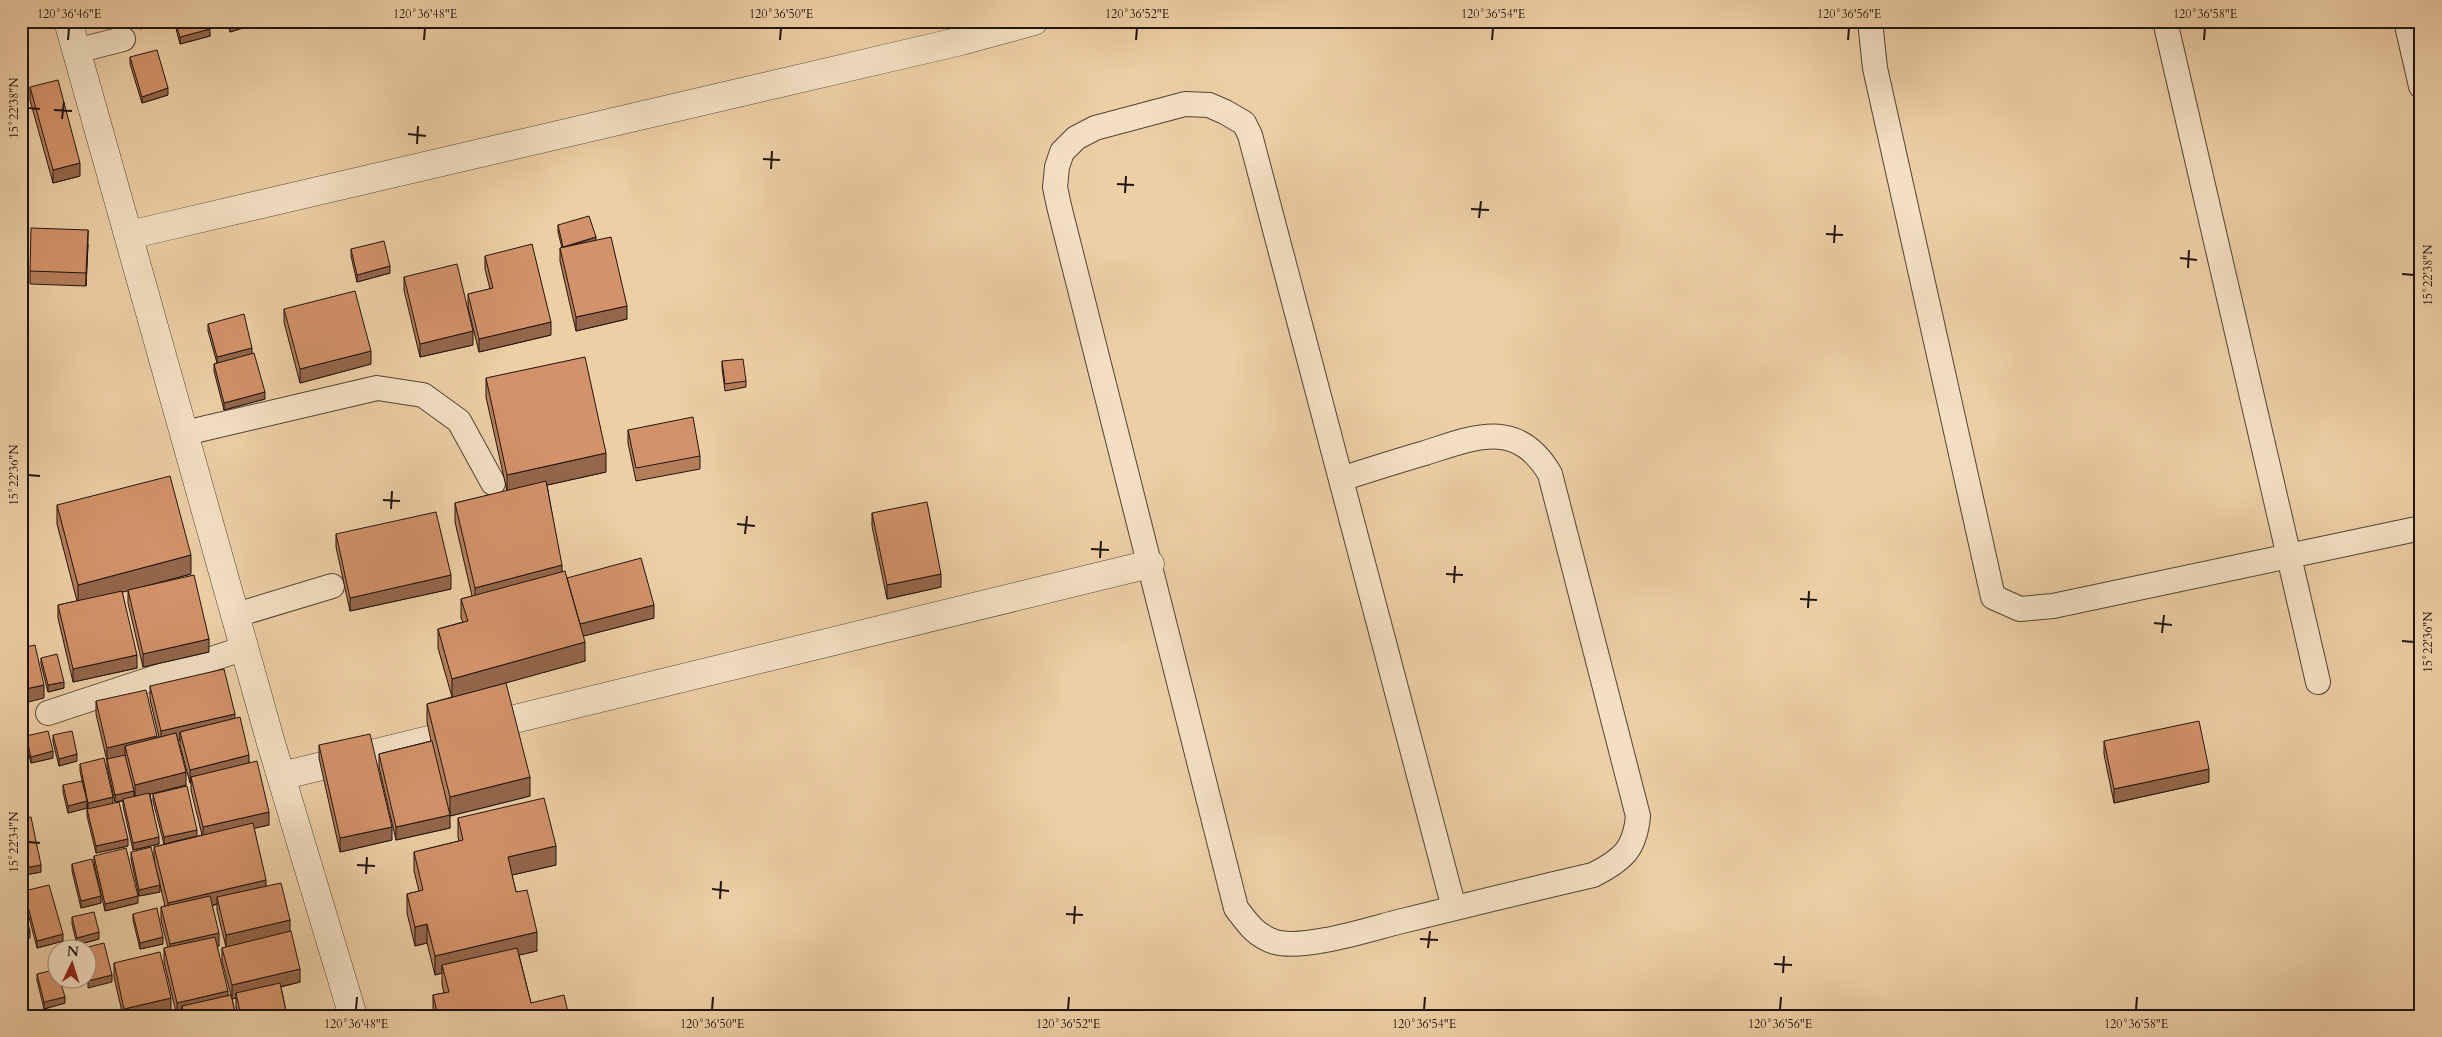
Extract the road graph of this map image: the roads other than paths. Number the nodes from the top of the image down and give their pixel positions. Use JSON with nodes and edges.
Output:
{"nodes":[{"id":1,"x":68,"y":21,"type":"edge"},
{"id":2,"x":1034,"y":21,"type":"edge"},
{"id":3,"x":1870,"y":21,"type":"edge"},
{"id":4,"x":2165,"y":21,"type":"edge"},
{"id":5,"x":2406,"y":21,"type":"edge"},
{"id":6,"x":123,"y":39,"type":"dead end"},
{"id":7,"x":76,"y":51,"type":"junction"},
{"id":8,"x":2421,"y":86,"type":"edge"},
{"id":9,"x":129,"y":235,"type":"junction"},
{"id":10,"x":185,"y":433,"type":"junction"},
{"id":11,"x":1341,"y":479,"type":"junction"},
{"id":12,"x":493,"y":483,"type":"dead end"},
{"id":13,"x":2421,"y":528,"type":"edge"},
{"id":14,"x":2288,"y":556,"type":"junction"},
{"id":15,"x":1150,"y":564,"type":"junction"},
{"id":16,"x":332,"y":586,"type":"dead end"},
{"id":17,"x":236,"y":615,"type":"junction"},
{"id":18,"x":245,"y":648,"type":"junction"},
{"id":19,"x":2318,"y":682,"type":"dead end"},
{"id":20,"x":48,"y":713,"type":"dead end"},
{"id":21,"x":281,"y":776,"type":"junction"},
{"id":22,"x":1454,"y":908,"type":"junction"},
{"id":23,"x":353,"y":1016,"type":"edge"}],
"edges":[{"from":1,"to":7,"type":"street"},
{"from":2,"to":9,"type":"street"},
{"from":3,"to":14,"type":"lane"},
{"from":4,"to":14,"type":"lane"},
{"from":5,"to":8,"type":"lane"},
{"from":6,"to":7,"type":"lane"},
{"from":7,"to":9,"type":"street"},
{"from":9,"to":10,"type":"street"},
{"from":10,"to":12,"type":"lane"},
{"from":10,"to":17,"type":"street"},
{"from":11,"to":15,"type":"lane"},
{"from":11,"to":22,"type":"lane"},
{"from":11,"to":22,"type":"lane"},
{"from":13,"to":14,"type":"lane"},
{"from":14,"to":19,"type":"lane"},
{"from":15,"to":21,"type":"street"},
{"from":15,"to":22,"type":"lane"},
{"from":16,"to":17,"type":"lane"},
{"from":17,"to":18,"type":"street"},
{"from":18,"to":20,"type":"lane"},
{"from":18,"to":21,"type":"street"},
{"from":21,"to":23,"type":"street"}]}
